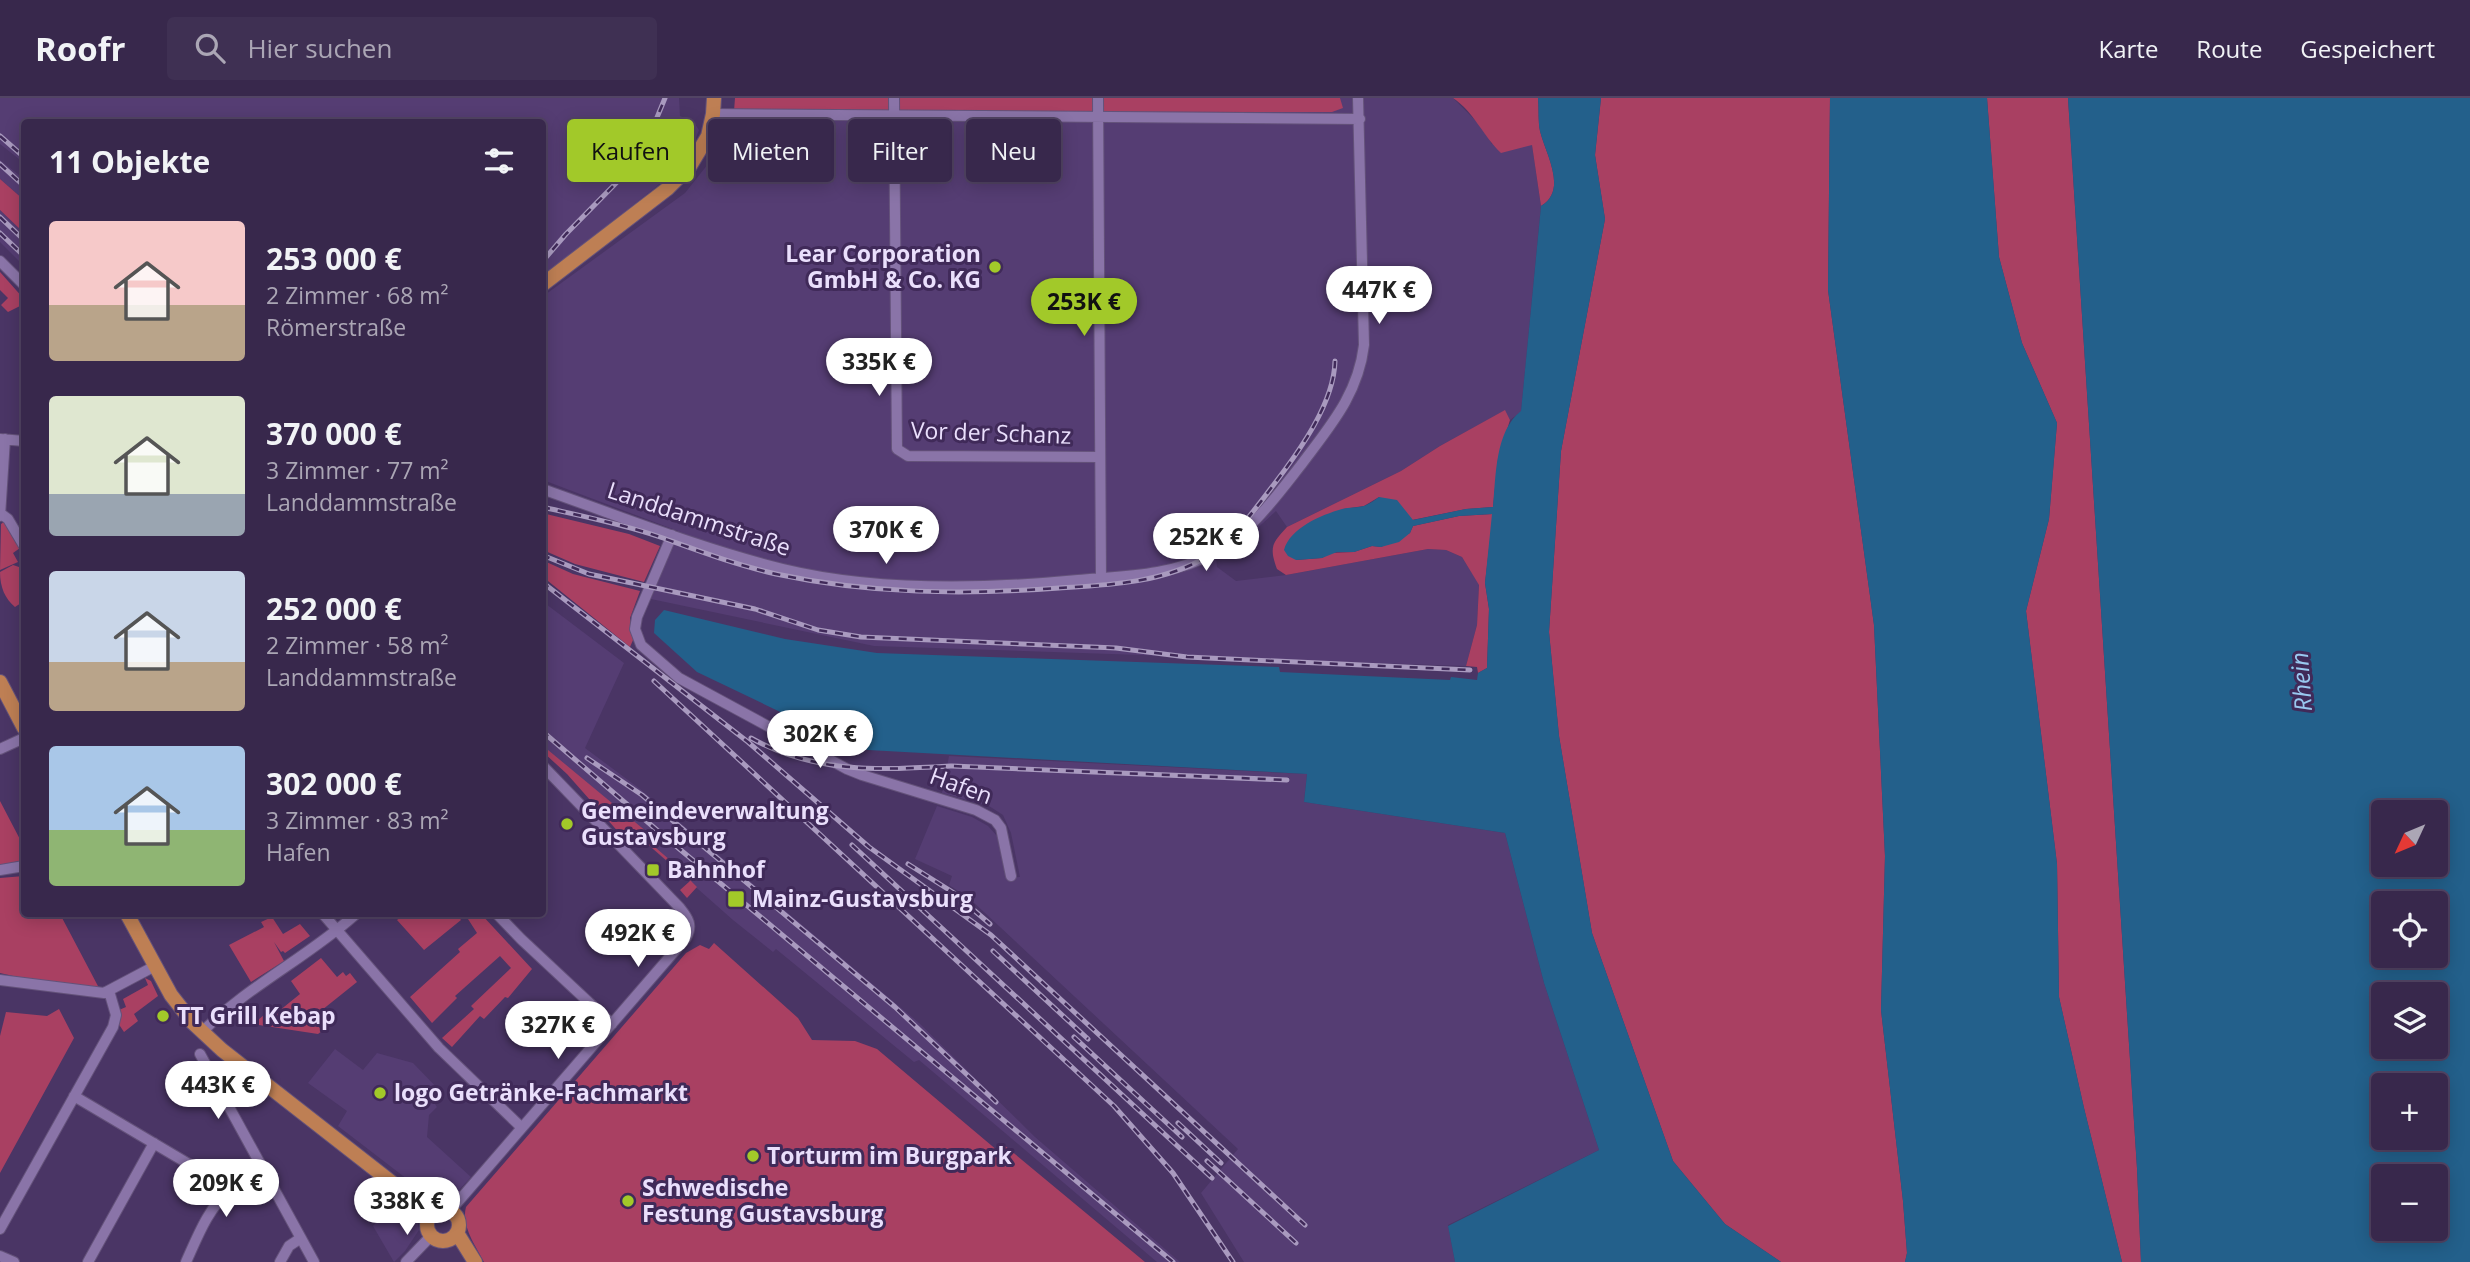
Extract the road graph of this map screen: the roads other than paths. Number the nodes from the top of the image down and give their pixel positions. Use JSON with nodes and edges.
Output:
{"nodes":[{"id":1,"x":714,"y":98,"type":"edge"},
{"id":2,"x":894,"y":98,"type":"edge"},
{"id":3,"x":1098,"y":98,"type":"edge"},
{"id":4,"x":1358,"y":98,"type":"edge"},
{"id":5,"x":713,"y":114,"type":"junction"},
{"id":6,"x":894,"y":117,"type":"junction"},
{"id":7,"x":1098,"y":117,"type":"junction"},
{"id":8,"x":1360,"y":119,"type":"junction"},
{"id":9,"x":0,"y":261,"type":"edge"},
{"id":10,"x":21,"y":282,"type":"edge"},
{"id":11,"x":546,"y":282,"type":"edge"},
{"id":12,"x":2,"y":439,"type":"edge"},
{"id":13,"x":21,"y":442,"type":"edge"},
{"id":14,"x":1100,"y":457,"type":"junction"},
{"id":15,"x":546,"y":490,"type":"edge"},
{"id":16,"x":0,"y":515,"type":"edge"},
{"id":17,"x":672,"y":535,"type":"junction"},
{"id":18,"x":21,"y":540,"type":"edge"},
{"id":19,"x":1101,"y":578,"type":"junction"},
{"id":20,"x":0,"y":682,"type":"edge"},
{"id":21,"x":21,"y":722,"type":"edge"},
{"id":22,"x":21,"y":739,"type":"edge"},
{"id":23,"x":0,"y":749,"type":"edge"},
{"id":24,"x":546,"y":769,"type":"edge"},
{"id":25,"x":21,"y":866,"type":"edge"},
{"id":26,"x":0,"y":870,"type":"edge"},
{"id":27,"x":1012,"y":876,"type":"dead end"},
{"id":28,"x":129,"y":917,"type":"edge"},
{"id":29,"x":326,"y":917,"type":"edge"},
{"id":30,"x":352,"y":917,"type":"edge"},
{"id":31,"x":500,"y":917,"type":"edge"},
{"id":32,"x":337,"y":930,"type":"junction"},
{"id":33,"x":155,"y":966,"type":"junction"},
{"id":34,"x":0,"y":980,"type":"edge"},
{"id":35,"x":110,"y":991,"type":"junction"},
{"id":36,"x":612,"y":1024,"type":"junction"},
{"id":37,"x":202,"y":1032,"type":"junction"},
{"id":38,"x":201,"y":1054,"type":"dead end"},
{"id":39,"x":74,"y":1096,"type":"junction"},
{"id":40,"x":521,"y":1127,"type":"junction"},
{"id":41,"x":154,"y":1143,"type":"junction"},
{"id":42,"x":264,"y":1174,"type":"junction"},
{"id":43,"x":231,"y":1189,"type":"junction"},
{"id":44,"x":450,"y":1211,"type":"junction"},
{"id":45,"x":430,"y":1215,"type":"junction"},
{"id":46,"x":0,"y":1229,"type":"edge"},
{"id":47,"x":432,"y":1236,"type":"junction"},
{"id":48,"x":453,"y":1236,"type":"junction"},
{"id":49,"x":301,"y":1238,"type":"junction"},
{"id":50,"x":0,"y":1256,"type":"edge"},
{"id":51,"x":14,"y":1262,"type":"edge"},
{"id":52,"x":89,"y":1262,"type":"edge"},
{"id":53,"x":186,"y":1262,"type":"edge"},
{"id":54,"x":280,"y":1262,"type":"edge"},
{"id":55,"x":314,"y":1262,"type":"edge"},
{"id":56,"x":406,"y":1262,"type":"edge"},
{"id":57,"x":464,"y":1262,"type":"edge"},
{"id":58,"x":475,"y":1262,"type":"edge"}],
"edges":[{"from":1,"to":5,"type":"main road"},
{"from":2,"to":6,"type":"street","name":"Vor der Schanz"},
{"from":3,"to":7,"type":"street"},
{"from":4,"to":8,"type":"street","name":"Landdammstraße"},
{"from":5,"to":6,"type":"street"},
{"from":5,"to":11,"type":"main road"},
{"from":6,"to":7,"type":"street"},
{"from":6,"to":14,"type":"street","name":"Vor der Schanz"},
{"from":7,"to":8,"type":"street"},
{"from":7,"to":14,"type":"street"},
{"from":8,"to":19,"type":"street","name":"Landdammstraße"},
{"from":9,"to":10,"type":"street"},
{"from":12,"to":13,"type":"street"},
{"from":12,"to":16,"type":"street"},
{"from":14,"to":19,"type":"street"},
{"from":15,"to":17,"type":"street","name":"Landdammstraße"},
{"from":16,"to":18,"type":"street"},
{"from":17,"to":19,"type":"street","name":"Landdammstraße"},
{"from":17,"to":27,"type":"street","name":"Hafen"},
{"from":20,"to":21,"type":"main road"},
{"from":22,"to":23,"type":"street"},
{"from":24,"to":36,"type":"street"},
{"from":25,"to":26,"type":"street"},
{"from":28,"to":33,"type":"main road"},
{"from":29,"to":32,"type":"street"},
{"from":30,"to":32,"type":"street"},
{"from":31,"to":36,"type":"street"},
{"from":32,"to":37,"type":"street"},
{"from":32,"to":40,"type":"street"},
{"from":33,"to":35,"type":"street"},
{"from":33,"to":37,"type":"main road"},
{"from":34,"to":35,"type":"street"},
{"from":35,"to":39,"type":"street"},
{"from":36,"to":40,"type":"street"},
{"from":37,"to":45,"type":"main road"},
{"from":38,"to":42,"type":"street"},
{"from":39,"to":41,"type":"street"},
{"from":39,"to":46,"type":"street"},
{"from":40,"to":44,"type":"street"},
{"from":41,"to":43,"type":"street"},
{"from":41,"to":52,"type":"street"},
{"from":42,"to":43,"type":"street"},
{"from":42,"to":49,"type":"street"},
{"from":43,"to":53,"type":"street"},
{"from":44,"to":45,"type":"main road"},
{"from":44,"to":48,"type":"main road"},
{"from":45,"to":47,"type":"main road"},
{"from":47,"to":48,"type":"main road"},
{"from":47,"to":56,"type":"street"},
{"from":48,"to":57,"type":"main road"},
{"from":48,"to":58,"type":"main road"},
{"from":49,"to":54,"type":"street"},
{"from":49,"to":55,"type":"street"},
{"from":50,"to":51,"type":"street"}]}
